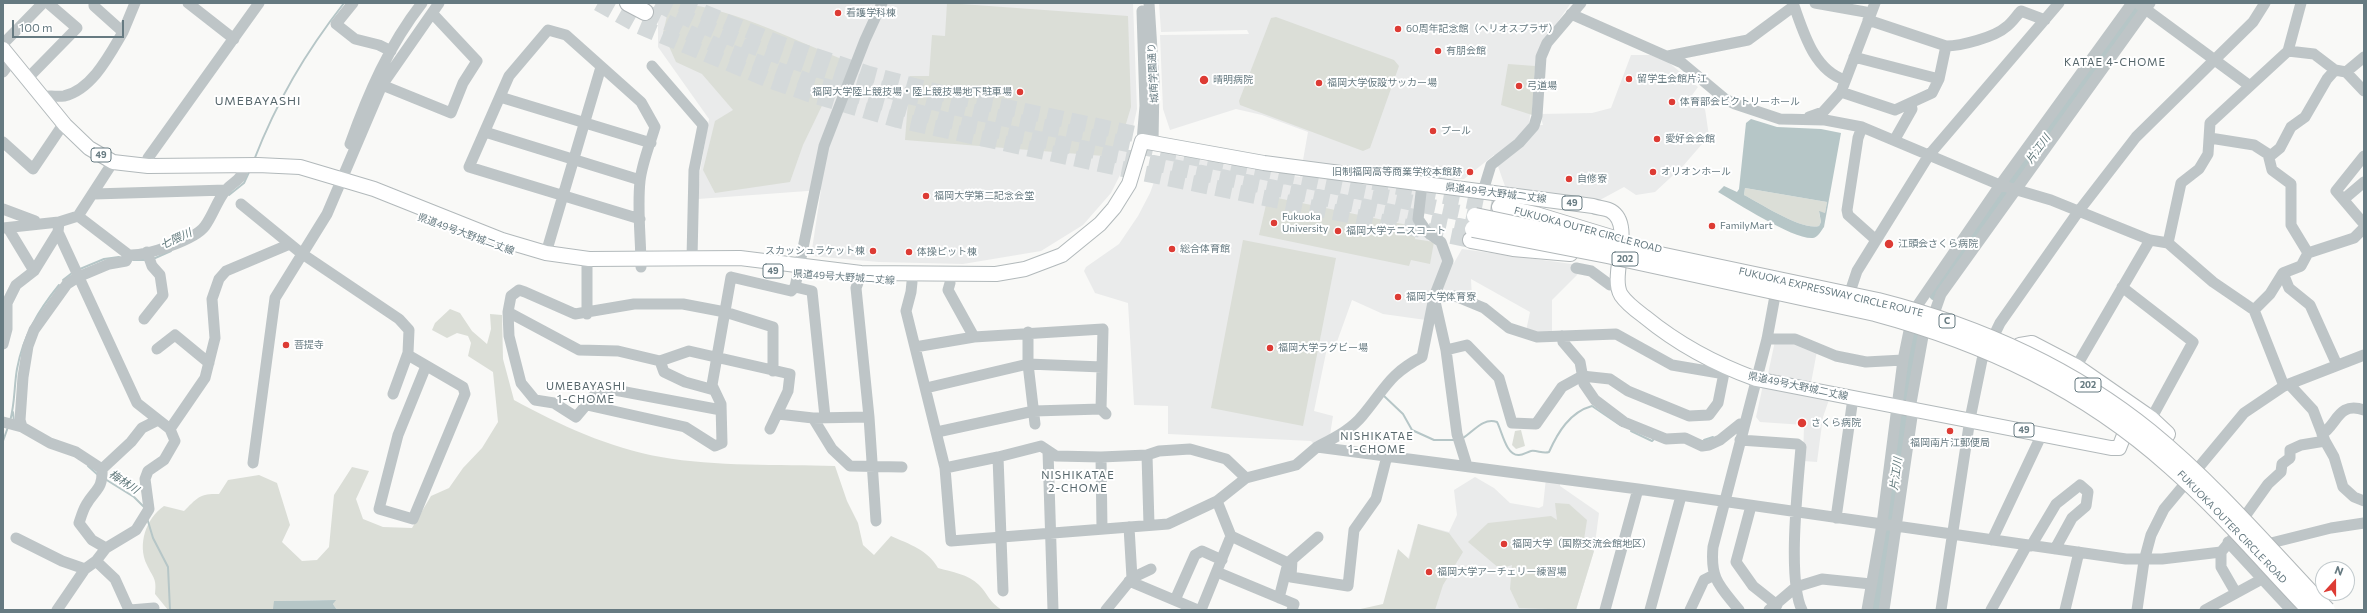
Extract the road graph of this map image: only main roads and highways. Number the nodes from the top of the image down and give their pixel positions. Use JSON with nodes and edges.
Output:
{"nodes":[{"id":1,"x":628,"y":3,"type":"edge"},
{"id":2,"x":645,"y":12,"type":"tunnel mouth"},
{"id":3,"x":8,"y":54,"type":"edge"},
{"id":4,"x":1148,"y":142,"type":"junction"},
{"id":5,"x":341,"y":180,"type":"junction"},
{"id":6,"x":1500,"y":207,"type":"tunnel mouth"},
{"id":7,"x":1473,"y":228,"type":"joint"},
{"id":8,"x":1620,"y":241,"type":"junction"},
{"id":9,"x":1621,"y":258,"type":"junction"},
{"id":10,"x":641,"y":263,"type":"junction"},
{"id":11,"x":798,"y":276,"type":"junction"},
{"id":12,"x":1777,"y":283,"type":"junction"},
{"id":13,"x":1918,"y":317,"type":"junction"},
{"id":14,"x":2016,"y":352,"type":"junction"},
{"id":15,"x":2122,"y":427,"type":"junction"},
{"id":16,"x":2163,"y":440,"type":"junction"},
{"id":17,"x":2195,"y":479,"type":"junction"},
{"id":18,"x":2237,"y":531,"type":"junction"},
{"id":19,"x":2288,"y":609,"type":"edge"},
{"id":20,"x":2311,"y":610,"type":"edge"},
{"id":21,"x":2328,"y":610,"type":"edge"},
{"id":22,"x":2338,"y":610,"type":"edge"}],
"edges":[{"from":1,"to":2,"type":"highway"},
{"from":3,"to":5,"type":"main road","name":"県道49号大野城二丈線","number":"49"},
{"from":4,"to":8,"type":"main road","name":"県道49号大野城二丈線","number":"49"},
{"from":4,"to":11,"type":"main road","name":"県道49号大野城二丈線","number":"49"},
{"from":4,"to":11,"type":"main road","name":"県道49号大野城二丈線","number":"49"},
{"from":5,"to":10,"type":"main road","name":"県道49号大野城二丈線","number":"49"},
{"from":5,"to":10,"type":"main road","name":"県道49号大野城二丈線","number":"49"},
{"from":6,"to":8,"type":"highway","name":"FUKUOKA OUTER CIRCLE ROAD","number":"202"},
{"from":7,"to":9,"type":"highway","name":"FUKUOKA OUTER CIRCLE ROAD","number":"202"},
{"from":7,"to":17,"type":"highway","name":"FUKUOKA EXPRESSWAY CIRCLE ROUTE","number":"C","bridge":true},
{"from":8,"to":9,"type":"main road","name":"県道49号大野城二丈線","number":"49"},
{"from":8,"to":12,"type":"highway","name":"FUKUOKA OUTER CIRCLE ROAD","number":"202"},
{"from":9,"to":12,"type":"highway","name":"FUKUOKA OUTER CIRCLE ROAD","number":"202"},
{"from":9,"to":15,"type":"main road","name":"県道49号大野城二丈線","number":"49"},
{"from":10,"to":11,"type":"main road","name":"県道49号大野城二丈線","number":"49"},
{"from":10,"to":11,"type":"main road","name":"県道49号大野城二丈線","number":"49"},
{"from":12,"to":13,"type":"highway","name":"FUKUOKA OUTER CIRCLE ROAD","number":"202"},
{"from":12,"to":13,"type":"highway","name":"FUKUOKA OUTER CIRCLE ROAD","number":"202"},
{"from":13,"to":14,"type":"highway","name":"FUKUOKA OUTER CIRCLE ROAD","number":"202"},
{"from":13,"to":14,"type":"highway","name":"FUKUOKA OUTER CIRCLE ROAD","number":"202"},
{"from":14,"to":15,"type":"highway","name":"FUKUOKA OUTER CIRCLE ROAD","number":"202"},
{"from":14,"to":16,"type":"highway","name":"FUKUOKA OUTER CIRCLE ROAD","number":"202"},
{"from":14,"to":16,"type":"highway"},
{"from":15,"to":17,"type":"highway","name":"FUKUOKA OUTER CIRCLE ROAD","number":"202"},
{"from":16,"to":17,"type":"highway","name":"FUKUOKA OUTER CIRCLE ROAD","number":"202"},
{"from":17,"to":18,"type":"highway","name":"FUKUOKA OUTER CIRCLE ROAD","number":"202"},
{"from":17,"to":19,"type":"highway","bridge":true},
{"from":17,"to":20,"type":"highway","name":"FUKUOKA EXPRESSWAY CIRCLE ROUTE","number":"C","bridge":true},
{"from":17,"to":21,"type":"highway","name":"FUKUOKA EXPRESSWAY CIRCLE ROUTE","number":"C","bridge":true},
{"from":17,"to":22,"type":"highway","bridge":true},
{"from":18,"to":20,"type":"highway","name":"FUKUOKA OUTER CIRCLE ROAD","number":"202"},
{"from":18,"to":21,"type":"highway","name":"FUKUOKA OUTER CIRCLE ROAD","number":"202"}]}
